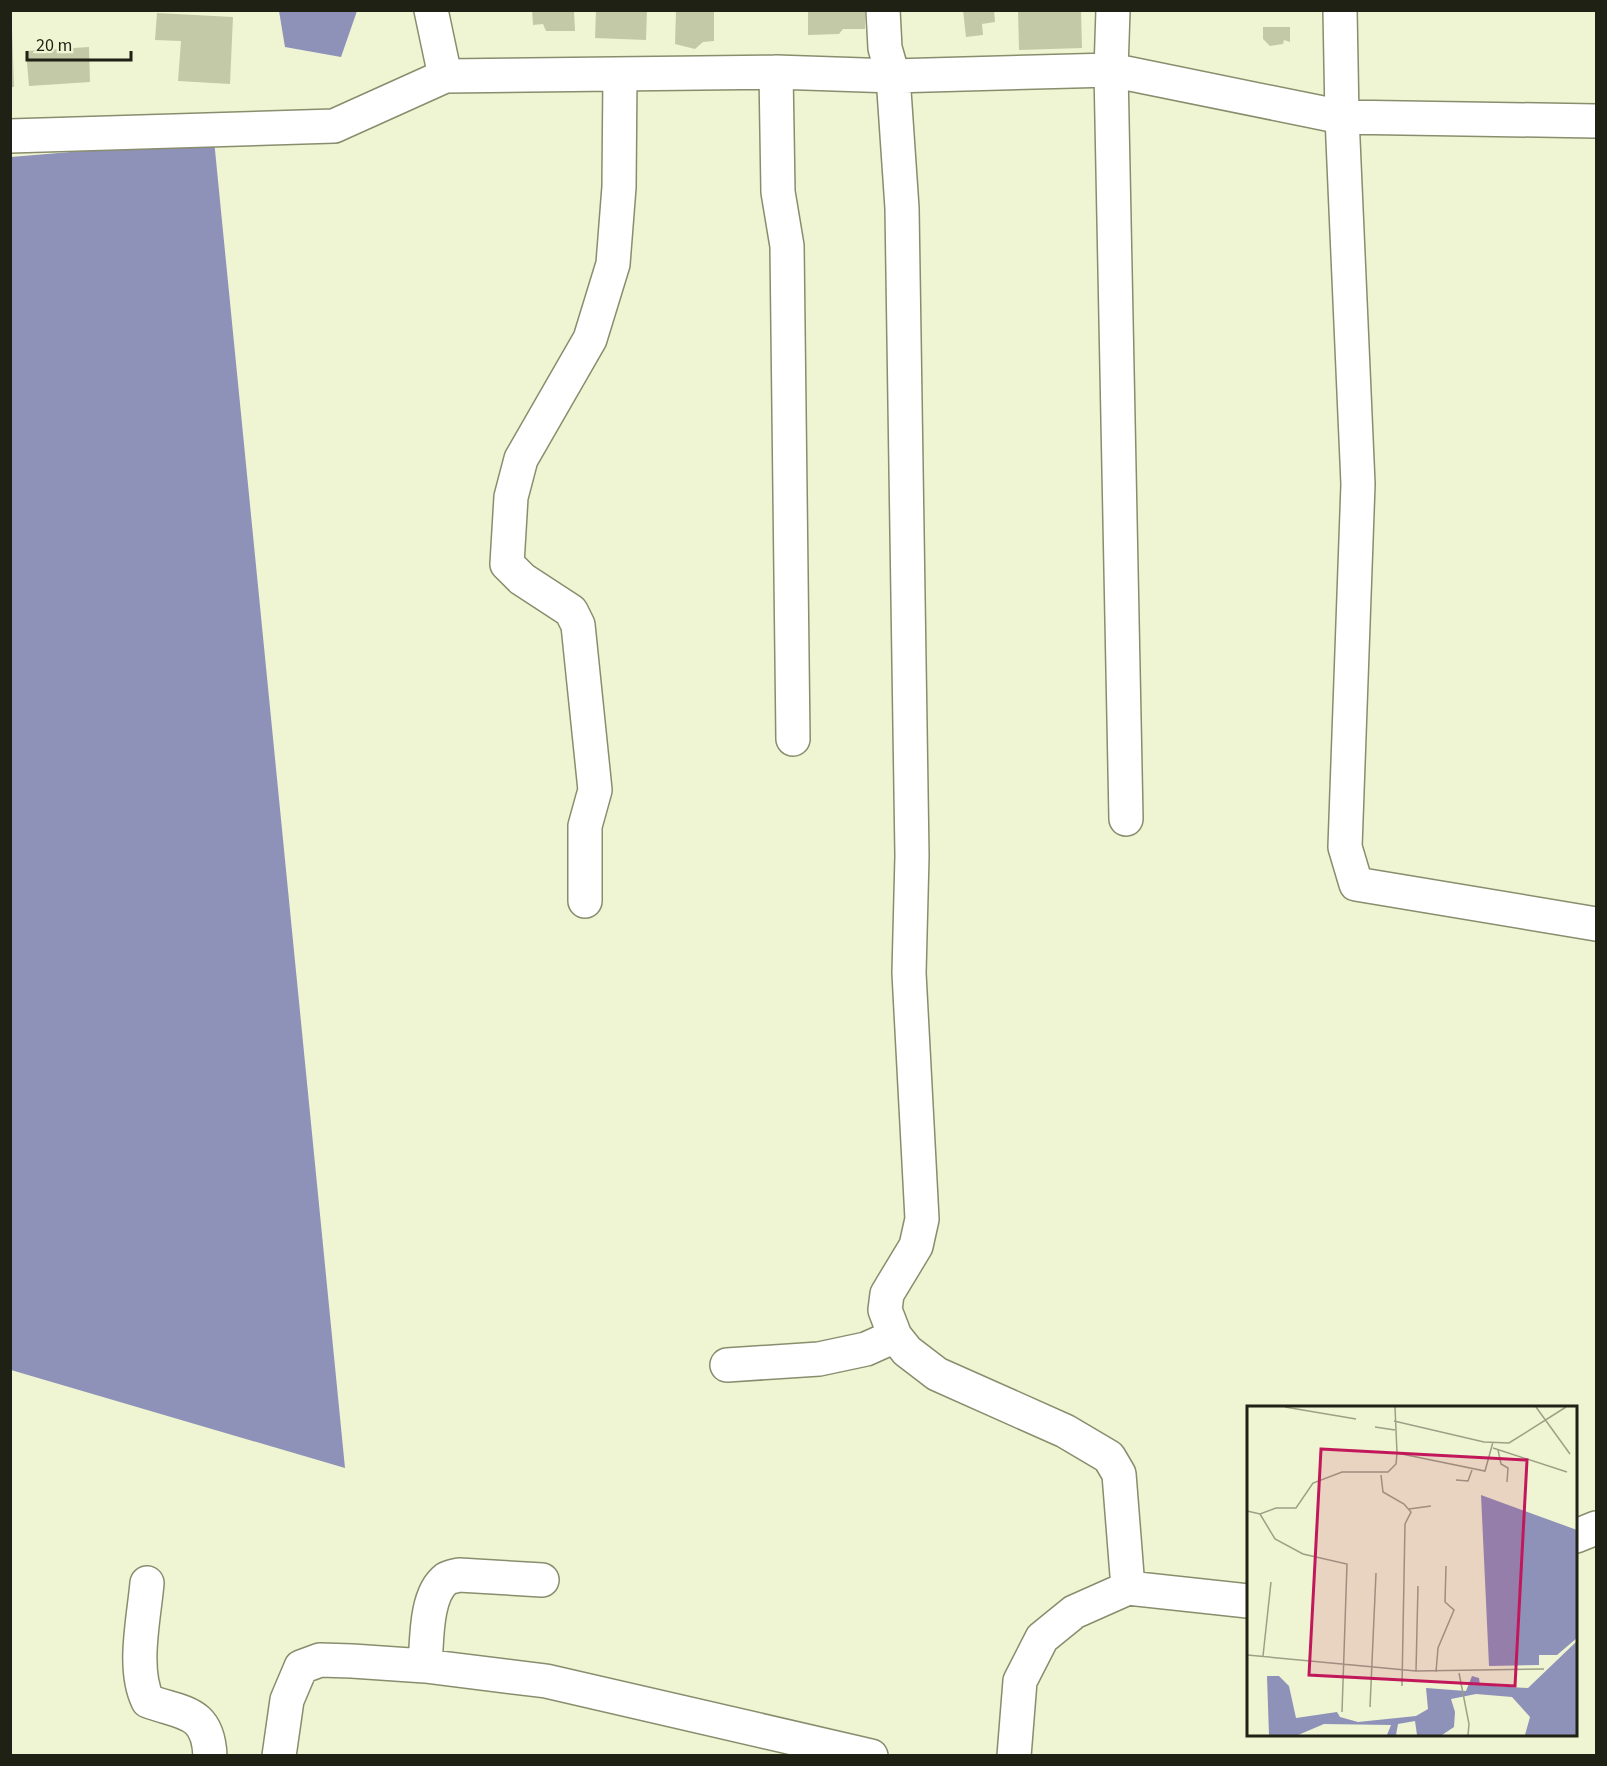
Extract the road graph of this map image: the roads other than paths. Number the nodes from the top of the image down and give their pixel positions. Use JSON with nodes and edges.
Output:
{"nodes":[{"id":1,"x":431,"y":10,"type":"edge"},
{"id":2,"x":883,"y":10,"type":"edge"},
{"id":3,"x":1113,"y":10,"type":"edge"},
{"id":4,"x":1340,"y":10,"type":"edge"},
{"id":5,"x":1111,"y":70,"type":"junction"},
{"id":6,"x":776,"y":72,"type":"junction"},
{"id":7,"x":620,"y":74,"type":"junction"},
{"id":8,"x":445,"y":76,"type":"junction"},
{"id":9,"x":893,"y":76,"type":"junction"},
{"id":10,"x":1342,"y":117,"type":"junction"},
{"id":11,"x":1596,"y":121,"type":"edge"},
{"id":12,"x":10,"y":136,"type":"edge"},
{"id":13,"x":793,"y":739,"type":"dead end"},
{"id":14,"x":1126,"y":819,"type":"dead end"},
{"id":15,"x":585,"y":901,"type":"dead end"},
{"id":16,"x":1596,"y":924,"type":"edge"},
{"id":17,"x":895,"y":1336,"type":"junction"},
{"id":18,"x":727,"y":1365,"type":"dead end"},
{"id":19,"x":1596,"y":1528,"type":"edge"},
{"id":20,"x":1577,"y":1535,"type":"edge"},
{"id":21,"x":542,"y":1580,"type":"dead end"},
{"id":22,"x":147,"y":1583,"type":"dead end"},
{"id":23,"x":1128,"y":1588,"type":"junction"},
{"id":24,"x":1247,"y":1600,"type":"edge"},
{"id":25,"x":425,"y":1666,"type":"junction"},
{"id":26,"x":210,"y":1755,"type":"edge"},
{"id":27,"x":279,"y":1755,"type":"edge"},
{"id":28,"x":871,"y":1755,"type":"edge"},
{"id":29,"x":1014,"y":1755,"type":"edge"}],
"edges":[{"from":1,"to":8,"type":"street"},
{"from":2,"to":9,"type":"street"},
{"from":3,"to":5,"type":"street"},
{"from":4,"to":10,"type":"street"},
{"from":5,"to":9,"type":"street"},
{"from":5,"to":10,"type":"street"},
{"from":5,"to":14,"type":"street"},
{"from":6,"to":7,"type":"street"},
{"from":6,"to":9,"type":"street"},
{"from":6,"to":13,"type":"street"},
{"from":7,"to":8,"type":"street"},
{"from":7,"to":15,"type":"street"},
{"from":8,"to":12,"type":"street"},
{"from":9,"to":17,"type":"street"},
{"from":10,"to":11,"type":"street"},
{"from":10,"to":16,"type":"street"},
{"from":17,"to":18,"type":"street"},
{"from":17,"to":23,"type":"street"},
{"from":19,"to":20,"type":"street"},
{"from":21,"to":25,"type":"street"},
{"from":22,"to":26,"type":"street"},
{"from":23,"to":24,"type":"street"},
{"from":23,"to":29,"type":"street"},
{"from":25,"to":27,"type":"street"},
{"from":25,"to":28,"type":"street"}]}
